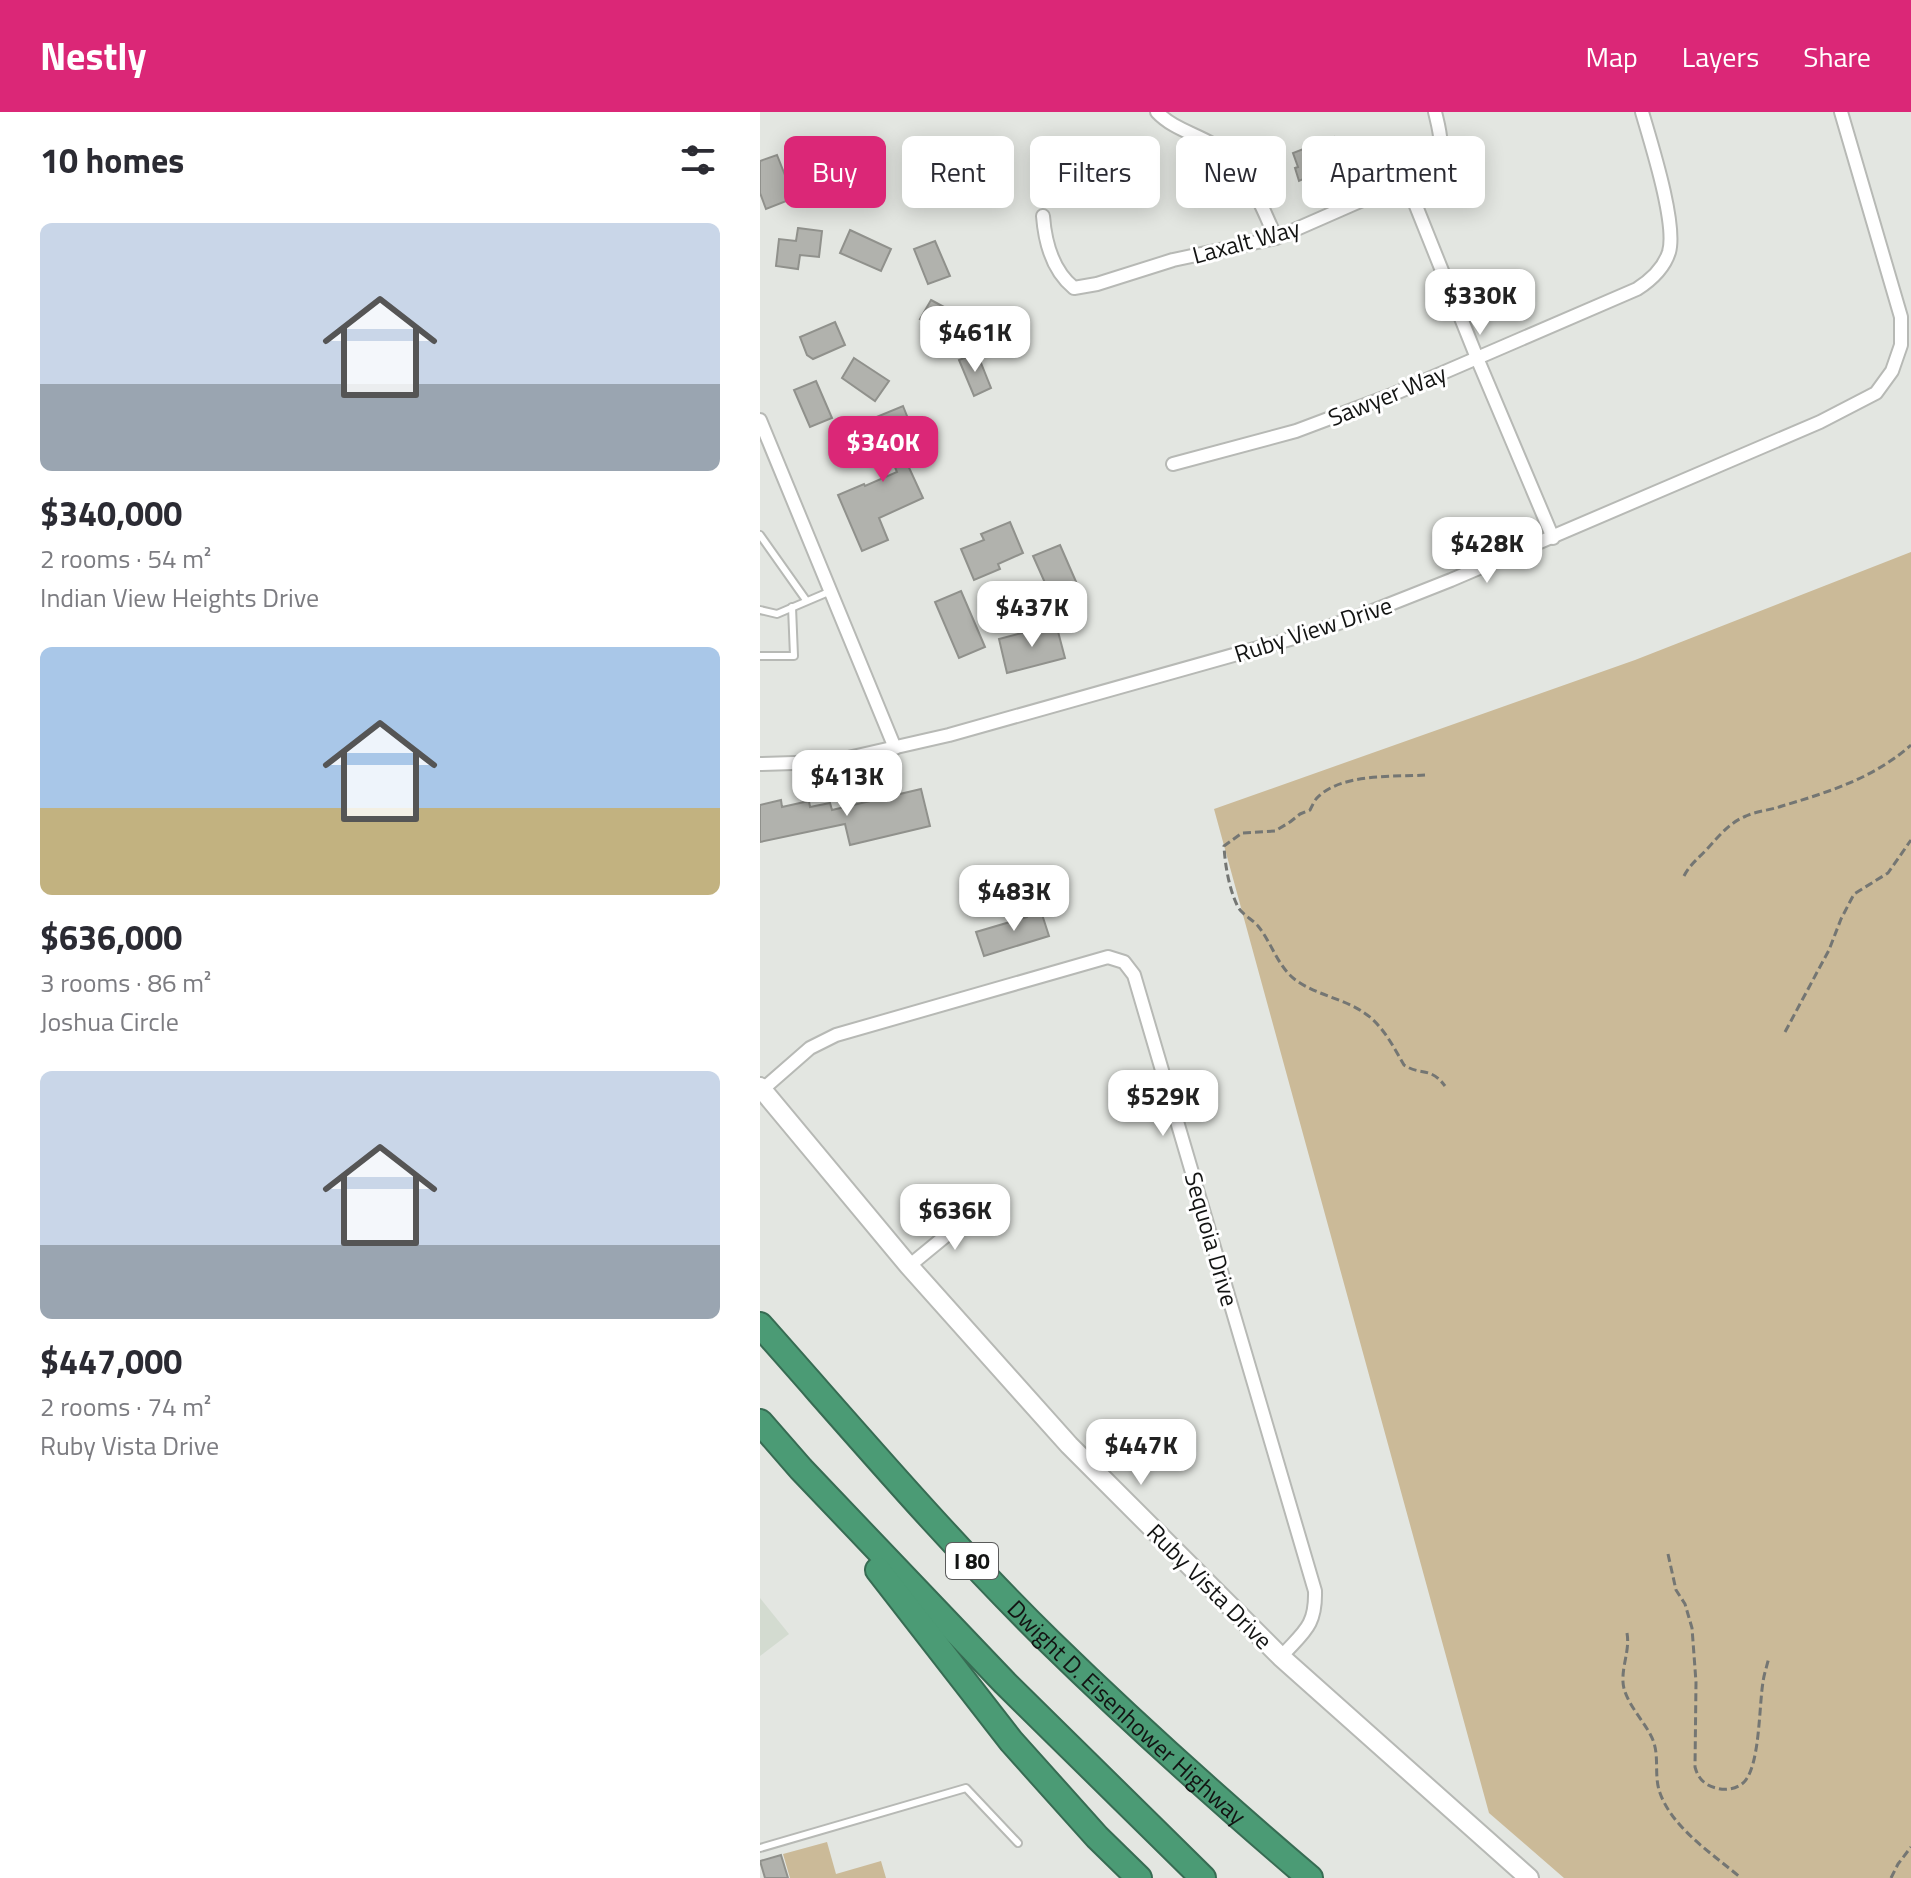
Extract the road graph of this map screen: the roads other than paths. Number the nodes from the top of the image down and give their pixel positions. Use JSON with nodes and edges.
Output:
{"nodes":[{"id":1,"x":1157,"y":112,"type":"edge"},
{"id":2,"x":1435,"y":112,"type":"edge"},
{"id":3,"x":1642,"y":112,"type":"edge"},
{"id":4,"x":1841,"y":112,"type":"edge"},
{"id":5,"x":1441,"y":136,"type":"edge"},
{"id":6,"x":1344,"y":208,"type":"edge"},
{"id":7,"x":1417,"y":208,"type":"edge"},
{"id":8,"x":1043,"y":216,"type":"dead end"},
{"id":9,"x":1276,"y":238,"type":"junction"},
{"id":10,"x":1477,"y":358,"type":"junction"},
{"id":11,"x":760,"y":420,"type":"edge"},
{"id":12,"x":1173,"y":464,"type":"dead end"},
{"id":13,"x":760,"y":535,"type":"edge"},
{"id":14,"x":1553,"y":538,"type":"junction"},
{"id":15,"x":831,"y":591,"type":"junction"},
{"id":16,"x":806,"y":600,"type":"junction"},
{"id":17,"x":792,"y":607,"type":"junction"},
{"id":18,"x":760,"y":610,"type":"edge"},
{"id":19,"x":760,"y":656,"type":"edge"},
{"id":20,"x":895,"y":748,"type":"junction"},
{"id":21,"x":760,"y":764,"type":"edge"},
{"id":22,"x":761,"y":1088,"type":"edge"},
{"id":23,"x":991,"y":1220,"type":"dead end"},
{"id":24,"x":909,"y":1266,"type":"junction"},
{"id":25,"x":760,"y":1325,"type":"edge"},
{"id":26,"x":760,"y":1422,"type":"edge"},
{"id":27,"x":801,"y":1469,"type":"junction"},
{"id":28,"x":1281,"y":1657,"type":"junction"},
{"id":29,"x":1199,"y":1783,"type":"junction"},
{"id":30,"x":1018,"y":1843,"type":"dead end"},
{"id":31,"x":760,"y":1848,"type":"edge"},
{"id":32,"x":1139,"y":1878,"type":"edge"},
{"id":33,"x":1203,"y":1878,"type":"edge"},
{"id":34,"x":1310,"y":1878,"type":"edge"},
{"id":35,"x":1327,"y":1878,"type":"edge"},
{"id":36,"x":1529,"y":1878,"type":"edge"}],
"edges":[{"from":1,"to":9,"type":"street"},
{"from":2,"to":5,"type":"street","name":"Laxalt Way"},
{"from":3,"to":10,"type":"street","name":"Sawyer Way"},
{"from":4,"to":14,"type":"street","name":"Ruby View Drive"},
{"from":6,"to":9,"type":"street","name":"Laxalt Way"},
{"from":7,"to":10,"type":"street"},
{"from":8,"to":9,"type":"street","name":"Laxalt Way"},
{"from":10,"to":12,"type":"street","name":"Sawyer Way"},
{"from":10,"to":14,"type":"street"},
{"from":11,"to":15,"type":"street"},
{"from":13,"to":16,"type":"lane"},
{"from":14,"to":20,"type":"street","name":"Ruby View Drive"},
{"from":15,"to":16,"type":"lane"},
{"from":15,"to":20,"type":"street"},
{"from":16,"to":17,"type":"lane"},
{"from":17,"to":18,"type":"lane"},
{"from":17,"to":19,"type":"lane"},
{"from":20,"to":21,"type":"street","name":"Ruby View Drive"},
{"from":22,"to":24,"type":"street","name":"Ruby Vista Drive"},
{"from":22,"to":28,"type":"street","name":"Sequoia Drive"},
{"from":23,"to":24,"type":"street"},
{"from":24,"to":28,"type":"street","name":"Ruby Vista Drive"},
{"from":25,"to":29,"type":"highway","name":"Dwight D. Eisenhower Highway","number":"I 80"},
{"from":26,"to":27,"type":"highway","number":"I 80"},
{"from":27,"to":32,"type":"highway"},
{"from":27,"to":33,"type":"highway","number":"I 80"},
{"from":28,"to":36,"type":"street","name":"Ruby Vista Drive"},
{"from":29,"to":34,"type":"highway","name":"Dwight D. Eisenhower Highway","number":"I 80"},
{"from":29,"to":35,"type":"highway"},
{"from":30,"to":31,"type":"lane"}]}
